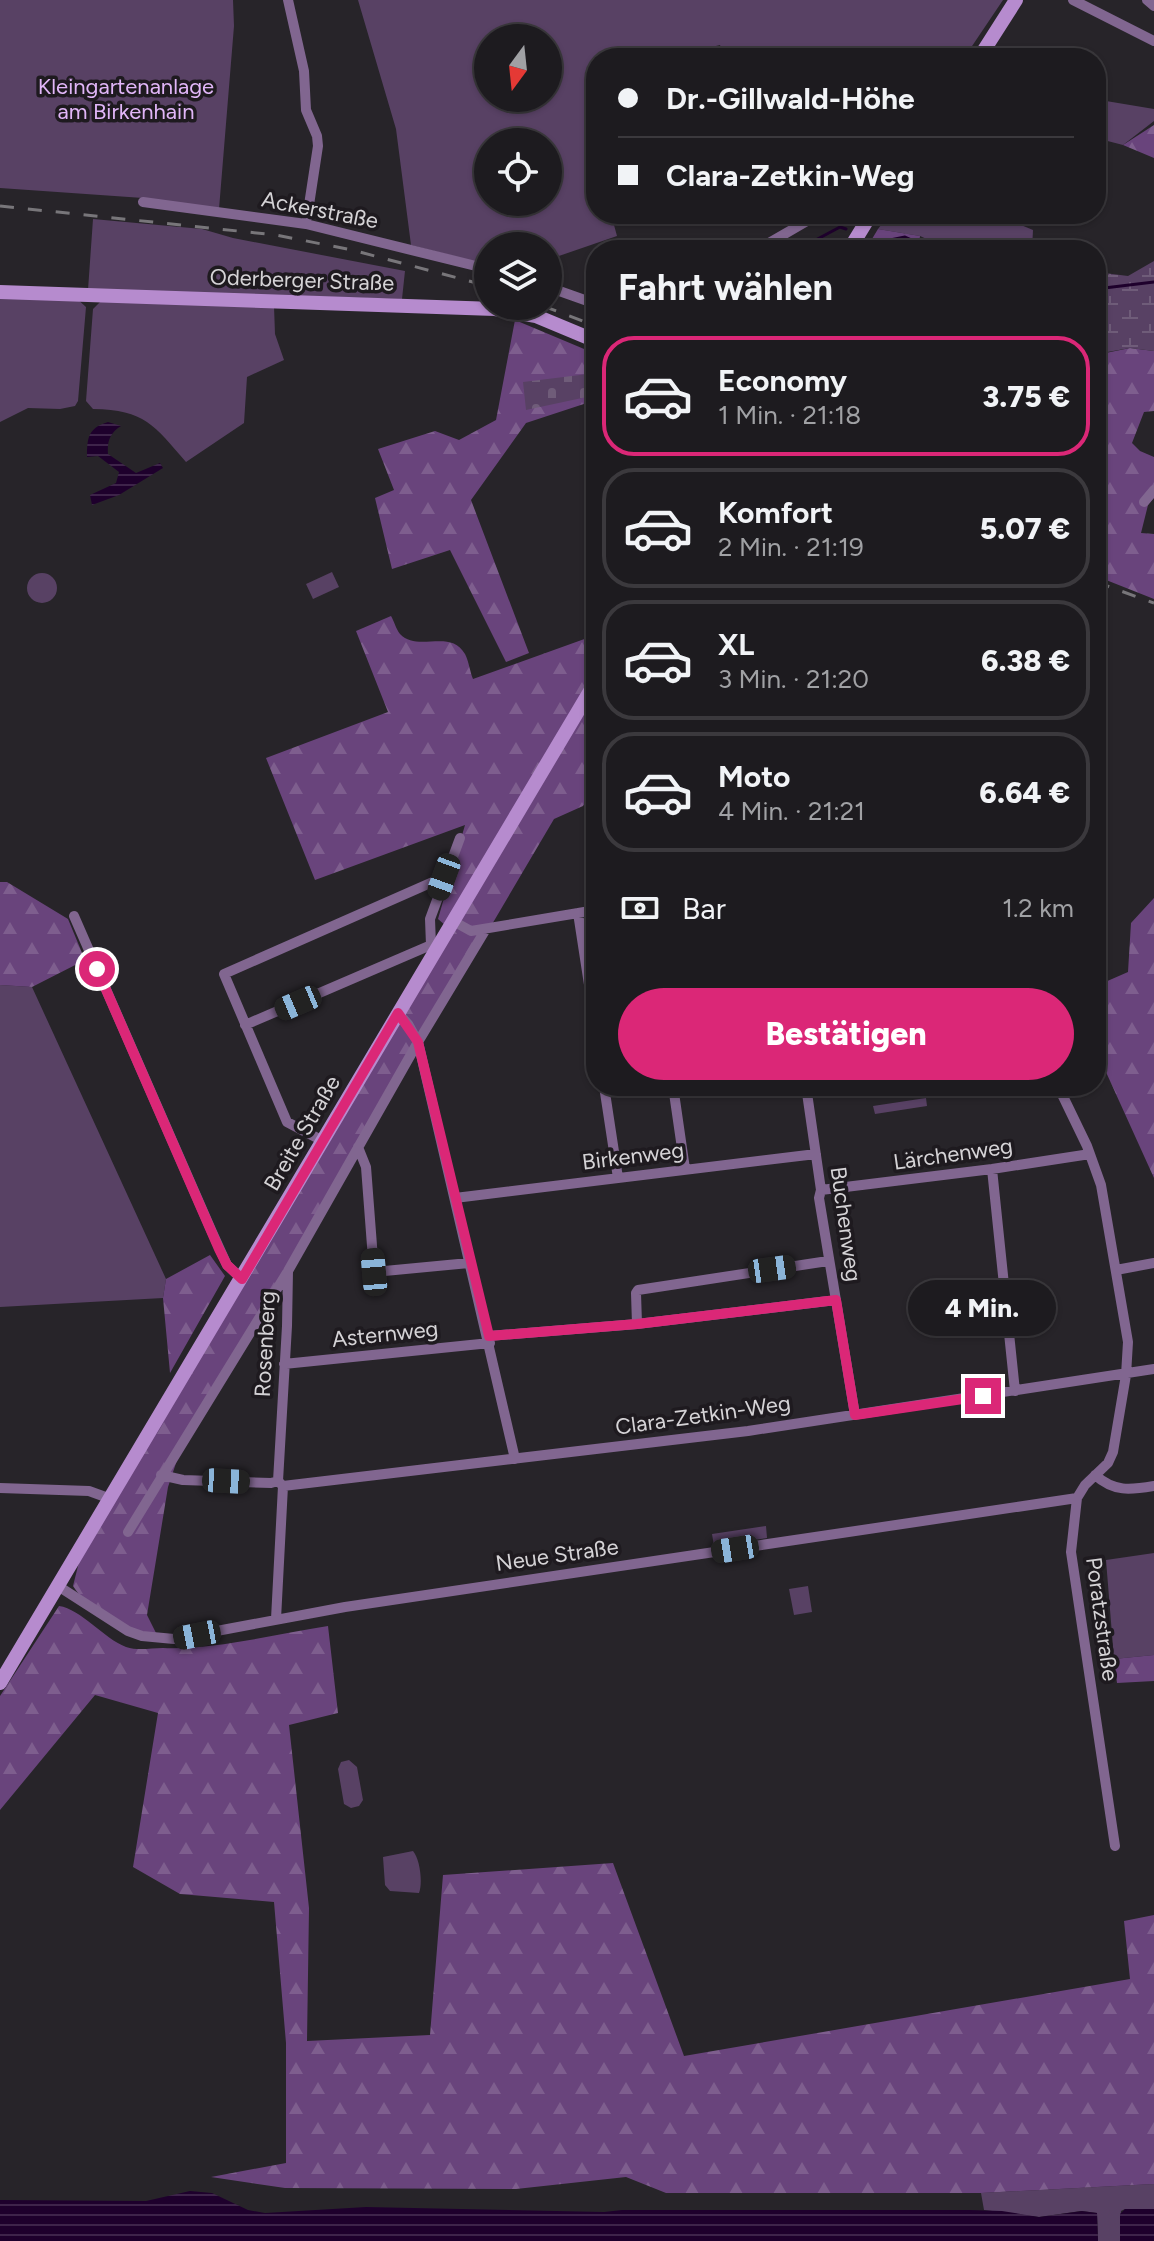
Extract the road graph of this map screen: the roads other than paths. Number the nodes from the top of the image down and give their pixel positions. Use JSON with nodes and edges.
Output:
{"nodes":[{"id":1,"x":288,"y":0,"type":"edge"},
{"id":2,"x":1016,"y":0,"type":"edge"},
{"id":3,"x":1073,"y":0,"type":"edge"},
{"id":4,"x":1147,"y":0,"type":"edge"},
{"id":5,"x":1154,"y":6,"type":"edge"},
{"id":6,"x":1154,"y":41,"type":"edge"},
{"id":7,"x":985,"y":48,"type":"edge"},
{"id":8,"x":143,"y":202,"type":"dead end"},
{"id":9,"x":307,"y":218,"type":"dead end"},
{"id":10,"x":802,"y":224,"type":"edge"},
{"id":11,"x":774,"y":240,"type":"edge"},
{"id":12,"x":474,"y":266,"type":"edge"},
{"id":13,"x":0,"y":292,"type":"edge"},
{"id":14,"x":562,"y":292,"type":"edge"},
{"id":15,"x":586,"y":300,"type":"edge"},
{"id":16,"x":586,"y":337,"type":"edge"},
{"id":17,"x":1154,"y":490,"type":"edge"},
{"id":18,"x":1144,"y":502,"type":"dead end"},
{"id":19,"x":586,"y":698,"type":"edge"},
{"id":20,"x":460,"y":838,"type":"dead end"},
{"id":21,"x":444,"y":877,"type":"junction"},
{"id":22,"x":586,"y":912,"type":"edge"},
{"id":23,"x":578,"y":913,"type":"junction"},
{"id":24,"x":74,"y":916,"type":"dead end"},
{"id":25,"x":453,"y":921,"type":"junction"},
{"id":26,"x":486,"y":929,"type":"junction"},
{"id":27,"x":434,"y":947,"type":"junction"},
{"id":28,"x":586,"y":965,"type":"edge"},
{"id":29,"x":398,"y":1013,"type":"junction"},
{"id":30,"x":245,"y":1025,"type":"junction"},
{"id":31,"x":418,"y":1042,"type":"junction"},
{"id":32,"x":606,"y":1096,"type":"edge"},
{"id":33,"x":674,"y":1096,"type":"edge"},
{"id":34,"x":807,"y":1096,"type":"edge"},
{"id":35,"x":1063,"y":1096,"type":"edge"},
{"id":36,"x":323,"y":1141,"type":"junction"},
{"id":37,"x":358,"y":1147,"type":"junction"},
{"id":38,"x":816,"y":1154,"type":"junction"},
{"id":39,"x":1090,"y":1154,"type":"junction"},
{"id":40,"x":685,"y":1169,"type":"junction"},
{"id":41,"x":992,"y":1169,"type":"junction"},
{"id":42,"x":618,"y":1178,"type":"junction"},
{"id":43,"x":821,"y":1190,"type":"junction"},
{"id":44,"x":455,"y":1198,"type":"junction"},
{"id":45,"x":828,"y":1261,"type":"junction"},
{"id":46,"x":469,"y":1263,"type":"junction"},
{"id":47,"x":1154,"y":1263,"type":"edge"},
{"id":48,"x":1116,"y":1270,"type":"junction"},
{"id":49,"x":288,"y":1271,"type":"junction"},
{"id":50,"x":242,"y":1279,"type":"junction"},
{"id":51,"x":836,"y":1300,"type":"junction"},
{"id":52,"x":637,"y":1324,"type":"junction"},
{"id":53,"x":489,"y":1340,"type":"junction"},
{"id":54,"x":284,"y":1364,"type":"junction"},
{"id":55,"x":1154,"y":1369,"type":"edge"},
{"id":56,"x":1126,"y":1375,"type":"junction"},
{"id":57,"x":1015,"y":1391,"type":"junction"},
{"id":58,"x":855,"y":1415,"type":"junction"},
{"id":59,"x":515,"y":1459,"type":"junction"},
{"id":60,"x":161,"y":1475,"type":"junction"},
{"id":61,"x":1095,"y":1475,"type":"junction"},
{"id":62,"x":280,"y":1484,"type":"junction"},
{"id":63,"x":1154,"y":1486,"type":"edge"},
{"id":64,"x":0,"y":1488,"type":"edge"},
{"id":65,"x":1077,"y":1498,"type":"junction"},
{"id":66,"x":111,"y":1499,"type":"junction"},
{"id":67,"x":128,"y":1532,"type":"dead end"},
{"id":68,"x":58,"y":1586,"type":"junction"},
{"id":69,"x":276,"y":1619,"type":"junction"},
{"id":70,"x":0,"y":1683,"type":"edge"},
{"id":71,"x":1115,"y":1846,"type":"dead end"}],
"edges":[{"from":1,"to":9,"type":"street"},
{"from":2,"to":7,"type":"main road"},
{"from":3,"to":6,"type":"street"},
{"from":4,"to":5,"type":"street"},
{"from":8,"to":12,"type":"street","name":"Ackerstraße"},
{"from":10,"to":11,"type":"street"},
{"from":13,"to":16,"type":"main road","name":"Oderberger Straße"},
{"from":14,"to":15,"type":"street"},
{"from":17,"to":18,"type":"street"},
{"from":19,"to":25,"type":"main road","name":"Breite Straße"},
{"from":20,"to":21,"type":"street"},
{"from":21,"to":27,"type":"street"},
{"from":21,"to":30,"type":"street"},
{"from":22,"to":23,"type":"street"},
{"from":23,"to":26,"type":"street"},
{"from":23,"to":28,"type":"street"},
{"from":24,"to":50,"type":"street"},
{"from":25,"to":26,"type":"street"},
{"from":25,"to":27,"type":"main road","name":"Breite Straße"},
{"from":26,"to":31,"type":"street","name":"Rosenberg"},
{"from":27,"to":29,"type":"main road","name":"Breite Straße"},
{"from":27,"to":30,"type":"street"},
{"from":29,"to":31,"type":"street"},
{"from":29,"to":36,"type":"main road","name":"Breite Straße"},
{"from":30,"to":36,"type":"street"},
{"from":31,"to":37,"type":"street","name":"Rosenberg"},
{"from":31,"to":44,"type":"street"},
{"from":32,"to":42,"type":"street"},
{"from":33,"to":40,"type":"street"},
{"from":34,"to":38,"type":"street","name":"Buchenweg"},
{"from":35,"to":39,"type":"street"},
{"from":36,"to":50,"type":"main road","name":"Breite Straße"},
{"from":37,"to":46,"type":"street"},
{"from":37,"to":49,"type":"street","name":"Rosenberg"},
{"from":38,"to":40,"type":"street","name":"Birkenweg"},
{"from":38,"to":43,"type":"street","name":"Buchenweg"},
{"from":39,"to":41,"type":"street","name":"Lärchenweg"},
{"from":39,"to":48,"type":"street"},
{"from":40,"to":42,"type":"street","name":"Birkenweg"},
{"from":41,"to":43,"type":"street","name":"Lärchenweg"},
{"from":41,"to":57,"type":"street"},
{"from":42,"to":44,"type":"street","name":"Birkenweg"},
{"from":43,"to":45,"type":"street","name":"Buchenweg"},
{"from":44,"to":46,"type":"street"},
{"from":45,"to":51,"type":"street","name":"Buchenweg"},
{"from":45,"to":52,"type":"street"},
{"from":46,"to":53,"type":"street"},
{"from":47,"to":48,"type":"street"},
{"from":48,"to":56,"type":"street"},
{"from":49,"to":54,"type":"street","name":"Rosenberg"},
{"from":49,"to":60,"type":"street"},
{"from":50,"to":66,"type":"main road","name":"Breite Straße"},
{"from":51,"to":52,"type":"street","name":"Asternweg"},
{"from":51,"to":58,"type":"street","name":"Buchenweg"},
{"from":52,"to":53,"type":"street","name":"Asternweg"},
{"from":53,"to":54,"type":"street","name":"Asternweg"},
{"from":53,"to":59,"type":"street"},
{"from":54,"to":62,"type":"street","name":"Rosenberg"},
{"from":55,"to":56,"type":"street","name":"Clara-Zetkin-Weg"},
{"from":56,"to":57,"type":"street","name":"Clara-Zetkin-Weg"},
{"from":56,"to":61,"type":"street"},
{"from":57,"to":58,"type":"street","name":"Clara-Zetkin-Weg"},
{"from":58,"to":59,"type":"street","name":"Clara-Zetkin-Weg"},
{"from":59,"to":62,"type":"street","name":"Clara-Zetkin-Weg"},
{"from":60,"to":62,"type":"street","name":"Clara-Zetkin-Weg"},
{"from":60,"to":67,"type":"street"},
{"from":61,"to":63,"type":"street"},
{"from":61,"to":65,"type":"street"},
{"from":62,"to":69,"type":"street","name":"Rosenberg"},
{"from":64,"to":66,"type":"street"},
{"from":65,"to":69,"type":"street","name":"Neue Straße"},
{"from":65,"to":71,"type":"street","name":"Poratzstraße"},
{"from":66,"to":68,"type":"main road","name":"Breite Straße"},
{"from":68,"to":69,"type":"street","name":"Neue Straße"},
{"from":68,"to":70,"type":"main road","name":"Breite Straße"}]}
